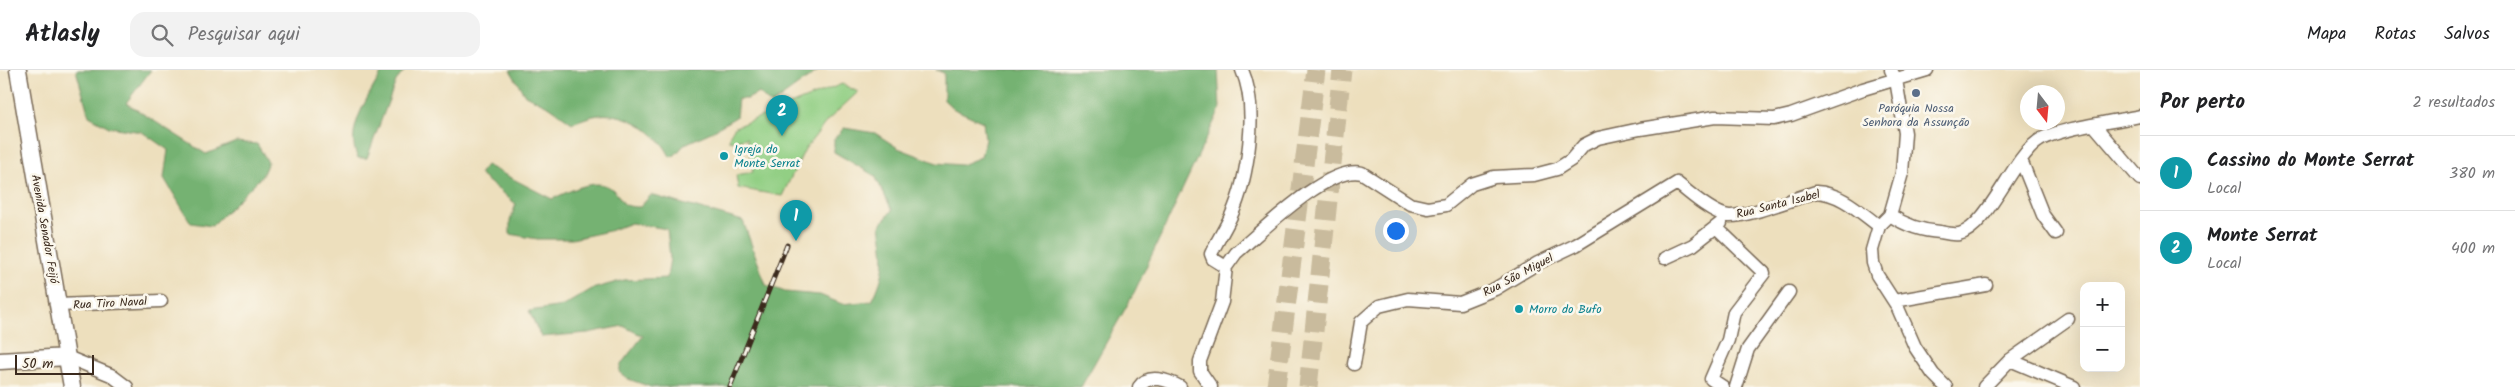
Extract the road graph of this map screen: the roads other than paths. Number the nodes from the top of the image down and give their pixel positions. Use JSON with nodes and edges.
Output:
{"nodes":[{"id":1,"x":18,"y":70,"type":"edge"},
{"id":2,"x":1242,"y":70,"type":"edge"},
{"id":3,"x":1927,"y":70,"type":"edge"},
{"id":4,"x":1894,"y":75,"type":"edge"},
{"id":5,"x":2140,"y":116,"type":"edge"},
{"id":6,"x":2094,"y":125,"type":"junction"},
{"id":7,"x":2021,"y":160,"type":"junction"},
{"id":8,"x":2140,"y":179,"type":"edge"},
{"id":9,"x":1677,"y":183,"type":"joint"},
{"id":10,"x":1890,"y":215,"type":"junction"},
{"id":11,"x":1728,"y":216,"type":"junction"},
{"id":12,"x":1879,"y":226,"type":"junction"},
{"id":13,"x":1716,"y":228,"type":"junction"},
{"id":14,"x":2056,"y":233,"type":"dead end"},
{"id":15,"x":1665,"y":258,"type":"dead end"},
{"id":16,"x":1226,"y":267,"type":"junction"},
{"id":17,"x":1986,"y":285,"type":"dead end"},
{"id":18,"x":1789,"y":292,"type":"dead end"},
{"id":19,"x":1894,"y":300,"type":"junction"},
{"id":20,"x":161,"y":301,"type":"dead end"},
{"id":21,"x":58,"y":305,"type":"junction"},
{"id":22,"x":2068,"y":319,"type":"dead end"},
{"id":23,"x":67,"y":357,"type":"junction"},
{"id":24,"x":2010,"y":360,"type":"junction"},
{"id":25,"x":0,"y":361,"type":"edge"},
{"id":26,"x":1354,"y":364,"type":"dead end"},
{"id":27,"x":72,"y":387,"type":"edge"},
{"id":28,"x":127,"y":387,"type":"edge"},
{"id":29,"x":1139,"y":387,"type":"edge"},
{"id":30,"x":1180,"y":387,"type":"edge"},
{"id":31,"x":1211,"y":387,"type":"edge"},
{"id":32,"x":1723,"y":387,"type":"edge"},
{"id":33,"x":1736,"y":387,"type":"edge"},
{"id":34,"x":1946,"y":387,"type":"edge"},
{"id":35,"x":1984,"y":387,"type":"edge"},
{"id":36,"x":2074,"y":387,"type":"edge"}],
"edges":[{"from":1,"to":21,"type":"main road","name":"Avenida Senador Feijó"},
{"from":2,"to":16,"type":"street"},
{"from":3,"to":4,"type":"street"},
{"from":4,"to":10,"type":"street"},
{"from":4,"to":16,"type":"street"},
{"from":5,"to":6,"type":"street"},
{"from":6,"to":7,"type":"street"},
{"from":6,"to":8,"type":"street"},
{"from":7,"to":10,"type":"street"},
{"from":7,"to":14,"type":"street"},
{"from":9,"to":11,"type":"street","name":"Rua Santa Isabel"},
{"from":9,"to":26,"type":"street","name":"Rua São Miguel"},
{"from":10,"to":12,"type":"street"},
{"from":11,"to":12,"type":"street","name":"Rua Santa Isabel"},
{"from":11,"to":13,"type":"street"},
{"from":12,"to":19,"type":"street"},
{"from":13,"to":15,"type":"street"},
{"from":13,"to":32,"type":"street"},
{"from":16,"to":31,"type":"street"},
{"from":17,"to":19,"type":"street"},
{"from":18,"to":33,"type":"street"},
{"from":19,"to":34,"type":"street"},
{"from":20,"to":21,"type":"street","name":"Rua Tiro Naval"},
{"from":21,"to":23,"type":"main road","name":"Avenida Senador Feijó"},
{"from":22,"to":24,"type":"street"},
{"from":23,"to":25,"type":"main road"},
{"from":23,"to":27,"type":"main road","name":"Avenida Senador Feijó"},
{"from":23,"to":28,"type":"street"},
{"from":24,"to":35,"type":"street"},
{"from":24,"to":36,"type":"street"},
{"from":29,"to":30,"type":"street"}]}
